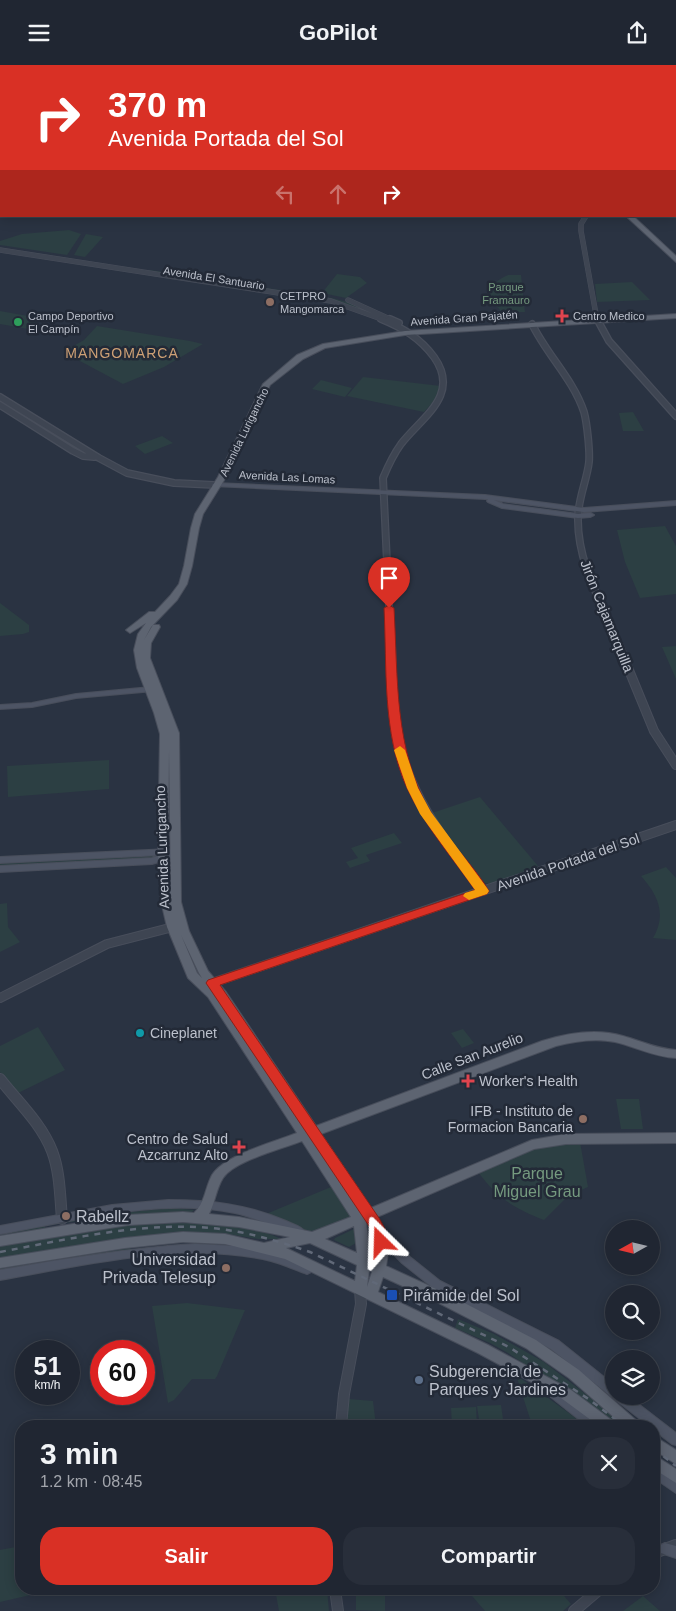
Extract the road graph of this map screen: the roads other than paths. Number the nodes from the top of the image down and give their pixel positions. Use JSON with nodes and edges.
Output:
{"nodes":[{"id":1,"x":585,"y":217,"type":"edge"},
{"id":2,"x":630,"y":217,"type":"edge"},
{"id":3,"x":635,"y":217,"type":"edge"},
{"id":4,"x":0,"y":248,"type":"edge"},
{"id":5,"x":676,"y":255,"type":"edge"},
{"id":6,"x":676,"y":261,"type":"edge"},
{"id":7,"x":676,"y":315,"type":"edge"},
{"id":8,"x":597,"y":320,"type":"junction"},
{"id":9,"x":532,"y":324,"type":"junction"},
{"id":10,"x":412,"y":333,"type":"junction"},
{"id":11,"x":0,"y":397,"type":"edge"},
{"id":12,"x":0,"y":405,"type":"edge"},
{"id":13,"x":676,"y":416,"type":"edge"},
{"id":14,"x":47,"y":426,"type":"junction"},
{"id":15,"x":40,"y":429,"type":"junction"},
{"id":16,"x":71,"y":441,"type":"junction"},
{"id":17,"x":63,"y":444,"type":"junction"},
{"id":18,"x":98,"y":458,"type":"junction"},
{"id":19,"x":218,"y":483,"type":"junction"},
{"id":20,"x":384,"y":493,"type":"junction"},
{"id":21,"x":676,"y":503,"type":"edge"},
{"id":22,"x":676,"y":508,"type":"edge"},
{"id":23,"x":578,"y":513,"type":"junction"},
{"id":24,"x":192,"y":556,"type":"junction"},
{"id":25,"x":170,"y":600,"type":"junction"},
{"id":26,"x":130,"y":630,"type":"dead end"},
{"id":27,"x":151,"y":689,"type":"junction"},
{"id":28,"x":0,"y":707,"type":"edge"},
{"id":29,"x":676,"y":765,"type":"edge"},
{"id":30,"x":676,"y":825,"type":"edge"},
{"id":31,"x":169,"y":854,"type":"junction"},
{"id":32,"x":0,"y":860,"type":"edge"},
{"id":33,"x":0,"y":869,"type":"edge"},
{"id":34,"x":483,"y":891,"type":"junction"},
{"id":35,"x":177,"y":926,"type":"junction"},
{"id":36,"x":208,"y":985,"type":"junction"},
{"id":37,"x":0,"y":997,"type":"edge"},
{"id":38,"x":676,"y":1054,"type":"edge"},
{"id":39,"x":0,"y":1079,"type":"edge"},
{"id":40,"x":310,"y":1133,"type":"junction"},
{"id":41,"x":676,"y":1137,"type":"edge"},
{"id":42,"x":207,"y":1206,"type":"junction"},
{"id":43,"x":197,"y":1218,"type":"junction"},
{"id":44,"x":364,"y":1218,"type":"junction"},
{"id":45,"x":62,"y":1219,"type":"junction"},
{"id":46,"x":0,"y":1230,"type":"edge"},
{"id":47,"x":380,"y":1232,"type":"junction"},
{"id":48,"x":309,"y":1236,"type":"junction"},
{"id":49,"x":0,"y":1241,"type":"edge"},
{"id":50,"x":193,"y":1247,"type":"junction"},
{"id":51,"x":262,"y":1247,"type":"junction"},
{"id":52,"x":363,"y":1261,"type":"junction"},
{"id":53,"x":0,"y":1263,"type":"edge"},
{"id":54,"x":381,"y":1269,"type":"junction"},
{"id":55,"x":0,"y":1275,"type":"edge"},
{"id":56,"x":362,"y":1294,"type":"junction"},
{"id":57,"x":543,"y":1382,"type":"junction"},
{"id":58,"x":605,"y":1385,"type":"edge"},
{"id":59,"x":631,"y":1405,"type":"edge"},
{"id":60,"x":342,"y":1420,"type":"edge"},
{"id":61,"x":587,"y":1420,"type":"edge"},
{"id":62,"x":601,"y":1420,"type":"edge"},
{"id":63,"x":626,"y":1420,"type":"edge"},
{"id":64,"x":650,"y":1420,"type":"edge"},
{"id":65,"x":660,"y":1428,"type":"edge"},
{"id":66,"x":676,"y":1440,"type":"edge"},
{"id":67,"x":660,"y":1446,"type":"edge"},
{"id":68,"x":676,"y":1458,"type":"edge"},
{"id":69,"x":660,"y":1465,"type":"edge"},
{"id":70,"x":660,"y":1475,"type":"edge"},
{"id":71,"x":676,"y":1477,"type":"edge"},
{"id":72,"x":676,"y":1487,"type":"edge"},
{"id":73,"x":336,"y":1595,"type":"edge"},
{"id":74,"x":593,"y":1595,"type":"edge"},
{"id":75,"x":338,"y":1611,"type":"edge"},
{"id":76,"x":574,"y":1611,"type":"edge"}],
"edges":[{"from":1,"to":8,"type":"street"},
{"from":2,"to":6,"type":"main road"},
{"from":3,"to":5,"type":"main road"},
{"from":4,"to":10,"type":"street","name":"Avenida El Santuario"},
{"from":7,"to":8,"type":"main road","name":"Avenida Gran Pajatén"},
{"from":8,"to":9,"type":"main road","name":"Avenida Gran Pajatén"},
{"from":8,"to":13,"type":"street"},
{"from":9,"to":10,"type":"main road","name":"Avenida Gran Pajatén"},
{"from":9,"to":23,"type":"street","name":"Jirón Cajamarquilla"},
{"from":10,"to":19,"type":"main road","name":"Avenida Lurigancho"},
{"from":10,"to":20,"type":"street","name":"Avenida El Santuario"},
{"from":11,"to":14,"type":"street","name":"Avenida Las Lomas"},
{"from":12,"to":15,"type":"street","name":"Avenida Las Lomas"},
{"from":14,"to":15,"type":"street"},
{"from":14,"to":16,"type":"street","name":"Avenida Las Lomas"},
{"from":15,"to":17,"type":"street","name":"Avenida Las Lomas"},
{"from":16,"to":17,"type":"street"},
{"from":16,"to":18,"type":"street","name":"Avenida Las Lomas"},
{"from":17,"to":18,"type":"street","name":"Avenida Las Lomas"},
{"from":18,"to":19,"type":"street","name":"Avenida Las Lomas"},
{"from":19,"to":20,"type":"main road","name":"Avenida Las Lomas"},
{"from":19,"to":24,"type":"main road","name":"Avenida Lurigancho"},
{"from":20,"to":23,"type":"main road","name":"Avenida Las Lomas"},
{"from":20,"to":34,"type":"street","name":"Avenida El Santuario"},
{"from":21,"to":23,"type":"main road","name":"Avenida Las Lomas"},
{"from":22,"to":23,"type":"main road","name":"Avenida Las Lomas"},
{"from":23,"to":29,"type":"street","name":"Jirón Cajamarquilla"},
{"from":24,"to":25,"type":"main road","name":"Avenida Lurigancho"},
{"from":24,"to":31,"type":"main road","name":"Avenida Lurigancho"},
{"from":25,"to":26,"type":"main road"},
{"from":25,"to":27,"type":"main road","name":"Avenida Lurigancho"},
{"from":27,"to":28,"type":"main road"},
{"from":27,"to":31,"type":"main road","name":"Avenida Lurigancho"},
{"from":30,"to":34,"type":"street","name":"Avenida Portada del Sol"},
{"from":31,"to":32,"type":"main road"},
{"from":31,"to":33,"type":"main road"},
{"from":31,"to":35,"type":"main road","name":"Avenida Lurigancho"},
{"from":34,"to":36,"type":"street","name":"Avenida Portada del Sol"},
{"from":35,"to":36,"type":"main road","name":"Avenida Lurigancho"},
{"from":35,"to":37,"type":"street"},
{"from":36,"to":40,"type":"main road","name":"Avenida Lurigancho"},
{"from":38,"to":40,"type":"main road","name":"Calle San Aurelio"},
{"from":39,"to":45,"type":"street"},
{"from":40,"to":42,"type":"main road","name":"Calle San Aurelio"},
{"from":40,"to":44,"type":"main road","name":"Avenida Lurigancho"},
{"from":41,"to":44,"type":"main road"},
{"from":42,"to":43,"type":"main road"},
{"from":42,"to":45,"type":"main road"},
{"from":42,"to":48,"type":"main road"},
{"from":43,"to":48,"type":"main road"},
{"from":43,"to":49,"type":"main road"},
{"from":44,"to":47,"type":"main road","name":"Avenida Lurigancho"},
{"from":44,"to":48,"type":"main road"},
{"from":44,"to":52,"type":"main road","name":"Avenida Lurigancho"},
{"from":45,"to":46,"type":"main road"},
{"from":47,"to":54,"type":"main road","name":"Avenida Lurigancho"},
{"from":47,"to":58,"type":"main road"},
{"from":48,"to":51,"type":"main road"},
{"from":48,"to":52,"type":"main road"},
{"from":50,"to":51,"type":"main road"},
{"from":50,"to":55,"type":"main road"},
{"from":50,"to":56,"type":"main road"},
{"from":51,"to":53,"type":"main road"},
{"from":51,"to":56,"type":"main road"},
{"from":52,"to":54,"type":"main road"},
{"from":52,"to":56,"type":"main road","name":"Avenida Lurigancho"},
{"from":54,"to":56,"type":"main road","name":"Avenida Lurigancho"},
{"from":54,"to":63,"type":"main road"},
{"from":56,"to":57,"type":"main road"},
{"from":56,"to":60,"type":"street"},
{"from":57,"to":61,"type":"main road"},
{"from":57,"to":62,"type":"main road"},
{"from":59,"to":64,"type":"main road"},
{"from":65,"to":66,"type":"main road"},
{"from":67,"to":68,"type":"main road"},
{"from":69,"to":71,"type":"main road"},
{"from":70,"to":72,"type":"main road"},
{"from":73,"to":75,"type":"street"},
{"from":74,"to":76,"type":"street"}]}
